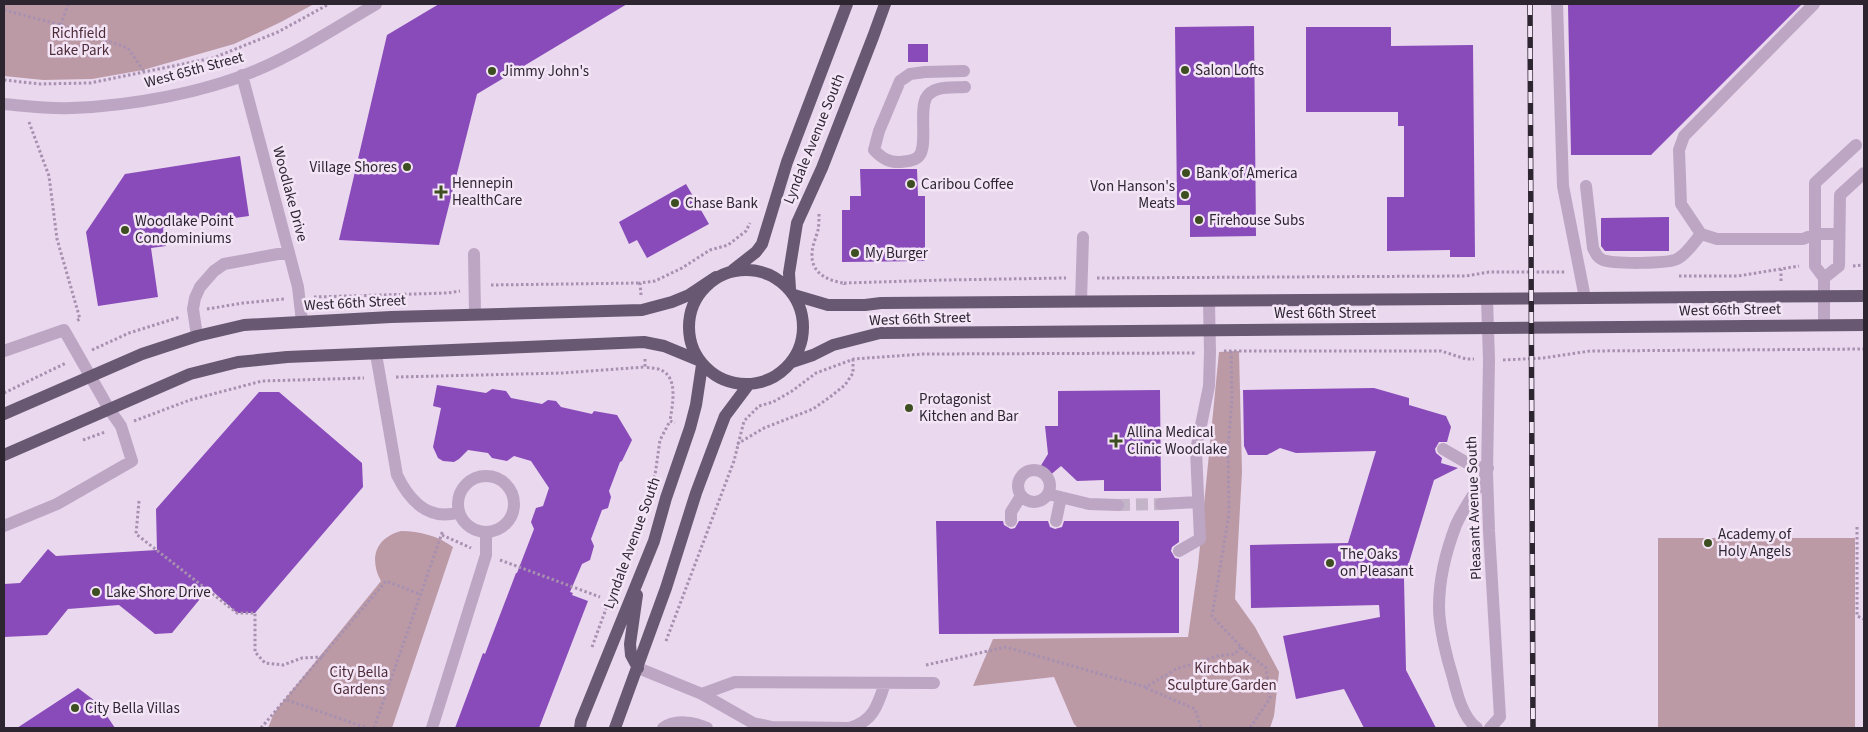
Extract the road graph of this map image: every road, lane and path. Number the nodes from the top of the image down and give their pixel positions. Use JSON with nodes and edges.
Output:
{"nodes":[{"id":1,"x":68,"y":4,"type":"edge"},
{"id":2,"x":329,"y":4,"type":"edge"},
{"id":3,"x":376,"y":4,"type":"edge"},
{"id":4,"x":847,"y":4,"type":"edge"},
{"id":5,"x":884,"y":4,"type":"edge"},
{"id":6,"x":1557,"y":4,"type":"edge"},
{"id":7,"x":1814,"y":4,"type":"edge"},
{"id":8,"x":4,"y":10,"type":"edge"},
{"id":9,"x":61,"y":25,"type":"junction"},
{"id":10,"x":964,"y":71,"type":"dead end"},
{"id":11,"x":145,"y":73,"type":"junction"},
{"id":12,"x":242,"y":76,"type":"junction"},
{"id":13,"x":4,"y":80,"type":"edge"},
{"id":14,"x":965,"y":87,"type":"dead end"},
{"id":15,"x":4,"y":104,"type":"edge"},
{"id":16,"x":29,"y":121,"type":"dead end"},
{"id":17,"x":1856,"y":144,"type":"dead end"},
{"id":18,"x":1864,"y":174,"type":"edge"},
{"id":19,"x":1586,"y":186,"type":"dead end"},
{"id":20,"x":752,"y":218,"type":"dead end"},
{"id":21,"x":818,"y":228,"type":"dead end"},
{"id":22,"x":1701,"y":234,"type":"junction"},
{"id":23,"x":1815,"y":234,"type":"junction"},
{"id":24,"x":1840,"y":234,"type":"junction"},
{"id":25,"x":1083,"y":237,"type":"dead end"},
{"id":26,"x":289,"y":252,"type":"junction"},
{"id":27,"x":474,"y":254,"type":"dead end"},
{"id":28,"x":1801,"y":266,"type":"dead end"},
{"id":29,"x":1852,"y":266,"type":"dead end"},
{"id":30,"x":1864,"y":266,"type":"edge"},
{"id":31,"x":732,"y":271,"type":"junction"},
{"id":32,"x":1580,"y":274,"type":"junction"},
{"id":33,"x":1679,"y":276,"type":"dead end"},
{"id":34,"x":716,"y":277,"type":"junction"},
{"id":35,"x":1082,"y":278,"type":"junction"},
{"id":36,"x":1824,"y":278,"type":"junction"},
{"id":37,"x":844,"y":283,"type":"junction"},
{"id":38,"x":792,"y":292,"type":"junction"},
{"id":39,"x":844,"y":293,"type":"dead end"},
{"id":40,"x":641,"y":294,"type":"dead end"},
{"id":41,"x":1864,"y":296,"type":"edge"},
{"id":42,"x":1824,"y":297,"type":"junction"},
{"id":43,"x":1584,"y":298,"type":"junction"},
{"id":44,"x":1487,"y":299,"type":"junction"},
{"id":45,"x":1082,"y":301,"type":"junction"},
{"id":46,"x":1209,"y":301,"type":"junction"},
{"id":47,"x":476,"y":314,"type":"junction"},
{"id":48,"x":302,"y":322,"type":"junction"},
{"id":49,"x":1824,"y":325,"type":"junction"},
{"id":50,"x":1864,"y":325,"type":"edge"},
{"id":51,"x":1488,"y":329,"type":"junction"},
{"id":52,"x":64,"y":330,"type":"junction"},
{"id":53,"x":1210,"y":330,"type":"junction"},
{"id":54,"x":197,"y":336,"type":"junction"},
{"id":55,"x":1864,"y":349,"type":"edge"},
{"id":56,"x":4,"y":351,"type":"edge"},
{"id":57,"x":1231,"y":351,"type":"junction"},
{"id":58,"x":1210,"y":352,"type":"junction"},
{"id":59,"x":376,"y":354,"type":"junction"},
{"id":60,"x":644,"y":357,"type":"dead end"},
{"id":61,"x":854,"y":359,"type":"junction"},
{"id":62,"x":1489,"y":360,"type":"junction"},
{"id":63,"x":700,"y":362,"type":"junction"},
{"id":64,"x":792,"y":362,"type":"junction"},
{"id":65,"x":645,"y":367,"type":"junction"},
{"id":66,"x":92,"y":376,"type":"junction"},
{"id":67,"x":380,"y":377,"type":"junction"},
{"id":68,"x":749,"y":384,"type":"junction"},
{"id":69,"x":109,"y":408,"type":"junction"},
{"id":70,"x":4,"y":414,"type":"edge"},
{"id":71,"x":670,"y":421,"type":"junction"},
{"id":72,"x":680,"y":425,"type":"dead end"},
{"id":73,"x":121,"y":426,"type":"junction"},
{"id":74,"x":82,"y":441,"type":"dead end"},
{"id":75,"x":737,"y":444,"type":"junction"},
{"id":76,"x":1443,"y":449,"type":"dead end"},
{"id":77,"x":4,"y":455,"type":"edge"},
{"id":78,"x":1487,"y":470,"type":"junction"},
{"id":79,"x":1048,"y":494,"type":"junction"},
{"id":80,"x":1021,"y":496,"type":"junction"},
{"id":81,"x":1061,"y":497,"type":"junction"},
{"id":82,"x":139,"y":502,"type":"dead end"},
{"id":83,"x":1198,"y":502,"type":"junction"},
{"id":84,"x":1161,"y":504,"type":"tunnel mouth"},
{"id":85,"x":1118,"y":505,"type":"tunnel mouth"},
{"id":86,"x":454,"y":514,"type":"junction"},
{"id":87,"x":1011,"y":521,"type":"dead end"},
{"id":88,"x":1056,"y":521,"type":"dead end"},
{"id":89,"x":4,"y":526,"type":"edge"},
{"id":90,"x":1857,"y":527,"type":"dead end"},
{"id":91,"x":486,"y":533,"type":"junction"},
{"id":92,"x":442,"y":535,"type":"junction"},
{"id":93,"x":1179,"y":551,"type":"dead end"},
{"id":94,"x":486,"y":555,"type":"junction"},
{"id":95,"x":642,"y":570,"type":"junction"},
{"id":96,"x":422,"y":595,"type":"junction"},
{"id":97,"x":600,"y":597,"type":"dead end"},
{"id":98,"x":1864,"y":619,"type":"edge"},
{"id":99,"x":664,"y":647,"type":"dead end"},
{"id":100,"x":1241,"y":647,"type":"junction"},
{"id":101,"x":589,"y":653,"type":"dead end"},
{"id":102,"x":322,"y":657,"type":"junction"},
{"id":103,"x":926,"y":666,"type":"dead end"},
{"id":104,"x":638,"y":668,"type":"junction"},
{"id":105,"x":885,"y":683,"type":"junction"},
{"id":106,"x":934,"y":684,"type":"dead end"},
{"id":107,"x":1146,"y":687,"type":"junction"},
{"id":108,"x":702,"y":694,"type":"junction"},
{"id":109,"x":287,"y":700,"type":"junction"},
{"id":110,"x":261,"y":728,"type":"edge"},
{"id":111,"x":367,"y":728,"type":"edge"},
{"id":112,"x":374,"y":728,"type":"edge"},
{"id":113,"x":432,"y":728,"type":"edge"},
{"id":114,"x":580,"y":728,"type":"edge"},
{"id":115,"x":615,"y":728,"type":"edge"},
{"id":116,"x":663,"y":728,"type":"edge"},
{"id":117,"x":706,"y":728,"type":"edge"},
{"id":118,"x":849,"y":728,"type":"edge"},
{"id":119,"x":1201,"y":728,"type":"edge"},
{"id":120,"x":1250,"y":728,"type":"edge"},
{"id":121,"x":1477,"y":728,"type":"edge"},
{"id":122,"x":1490,"y":728,"type":"edge"}],
"edges":[{"from":1,"to":9,"type":"path"},
{"from":2,"to":11,"type":"path"},
{"from":3,"to":12,"type":"street","name":"West 65th Street"},
{"from":4,"to":31,"type":"main road","name":"Lyndale Avenue South"},
{"from":5,"to":38,"type":"main road","name":"Lyndale Avenue South"},
{"from":6,"to":32,"type":"street"},
{"from":7,"to":22,"type":"street"},
{"from":8,"to":9,"type":"path"},
{"from":9,"to":11,"type":"path"},
{"from":10,"to":14,"type":"street"},
{"from":11,"to":13,"type":"path"},
{"from":12,"to":15,"type":"street","name":"West 65th Street"},
{"from":12,"to":26,"type":"street","name":"Woodlake Drive"},
{"from":16,"to":52,"type":"path"},
{"from":17,"to":23,"type":"street"},
{"from":18,"to":24,"type":"street"},
{"from":19,"to":22,"type":"street"},
{"from":20,"to":40,"type":"path"},
{"from":21,"to":37,"type":"path"},
{"from":22,"to":23,"type":"street"},
{"from":23,"to":24,"type":"street"},
{"from":23,"to":36,"type":"street"},
{"from":24,"to":36,"type":"street"},
{"from":25,"to":35,"type":"street"},
{"from":26,"to":48,"type":"street","name":"Woodlake Drive"},
{"from":26,"to":54,"type":"street"},
{"from":27,"to":47,"type":"street"},
{"from":28,"to":33,"type":"path"},
{"from":29,"to":30,"type":"path"},
{"from":31,"to":34,"type":"main road"},
{"from":31,"to":38,"type":"main road"},
{"from":32,"to":35,"type":"path"},
{"from":32,"to":43,"type":"street"},
{"from":34,"to":47,"type":"main road","name":"West 66th Street"},
{"from":34,"to":63,"type":"main road"},
{"from":35,"to":37,"type":"path"},
{"from":35,"to":45,"type":"street"},
{"from":36,"to":42,"type":"street"},
{"from":37,"to":39,"type":"path"},
{"from":38,"to":45,"type":"main road","name":"West 66th Street"},
{"from":38,"to":64,"type":"main road"},
{"from":41,"to":42,"type":"main road","name":"West 66th Street"},
{"from":42,"to":43,"type":"main road","name":"West 66th Street"},
{"from":42,"to":49,"type":"street"},
{"from":43,"to":44,"type":"main road","name":"West 66th Street"},
{"from":44,"to":46,"type":"main road","name":"West 66th Street"},
{"from":44,"to":51,"type":"street","name":"Pleasant Avenue South"},
{"from":45,"to":46,"type":"main road","name":"West 66th Street"},
{"from":46,"to":53,"type":"street"},
{"from":47,"to":48,"type":"main road","name":"West 66th Street"},
{"from":48,"to":54,"type":"main road","name":"West 66th Street"},
{"from":49,"to":50,"type":"main road","name":"West 66th Street"},
{"from":49,"to":51,"type":"main road","name":"West 66th Street"},
{"from":51,"to":53,"type":"main road","name":"West 66th Street"},
{"from":51,"to":62,"type":"street","name":"Pleasant Avenue South"},
{"from":52,"to":56,"type":"street"},
{"from":52,"to":66,"type":"street"},
{"from":53,"to":58,"type":"street"},
{"from":53,"to":64,"type":"main road","name":"West 66th Street"},
{"from":54,"to":66,"type":"main road","name":"West 66th Street"},
{"from":55,"to":62,"type":"path"},
{"from":57,"to":58,"type":"path"},
{"from":57,"to":62,"type":"path"},
{"from":57,"to":100,"type":"path"},
{"from":58,"to":61,"type":"path"},
{"from":58,"to":83,"type":"street"},
{"from":59,"to":63,"type":"main road"},
{"from":59,"to":67,"type":"street"},
{"from":59,"to":69,"type":"main road"},
{"from":60,"to":65,"type":"path"},
{"from":61,"to":75,"type":"path"},
{"from":61,"to":75,"type":"path"},
{"from":62,"to":78,"type":"street","name":"Pleasant Avenue South"},
{"from":63,"to":68,"type":"main road"},
{"from":63,"to":95,"type":"main road","name":"Lyndale Avenue South"},
{"from":64,"to":68,"type":"main road"},
{"from":65,"to":67,"type":"path"},
{"from":65,"to":71,"type":"path"},
{"from":66,"to":69,"type":"street"},
{"from":66,"to":70,"type":"main road","name":"West 66th Street"},
{"from":67,"to":73,"type":"path"},
{"from":67,"to":86,"type":"street"},
{"from":68,"to":104,"type":"main road"},
{"from":69,"to":73,"type":"street"},
{"from":69,"to":77,"type":"main road"},
{"from":71,"to":72,"type":"path"},
{"from":71,"to":101,"type":"path"},
{"from":73,"to":74,"type":"path"},
{"from":73,"to":89,"type":"street"},
{"from":75,"to":99,"type":"path"},
{"from":76,"to":78,"type":"street"},
{"from":78,"to":121,"type":"street"},
{"from":78,"to":122,"type":"street","name":"Pleasant Avenue South"},
{"from":79,"to":80,"type":"street"},
{"from":79,"to":80,"type":"street"},
{"from":79,"to":81,"type":"street"},
{"from":80,"to":87,"type":"street"},
{"from":81,"to":85,"type":"street"},
{"from":81,"to":88,"type":"street"},
{"from":82,"to":102,"type":"path"},
{"from":83,"to":84,"type":"street"},
{"from":83,"to":93,"type":"street"},
{"from":86,"to":91,"type":"street"},
{"from":86,"to":91,"type":"street"},
{"from":86,"to":92,"type":"path"},
{"from":90,"to":98,"type":"path"},
{"from":91,"to":94,"type":"street"},
{"from":92,"to":94,"type":"path"},
{"from":92,"to":96,"type":"path"},
{"from":94,"to":97,"type":"path"},
{"from":94,"to":113,"type":"street"},
{"from":95,"to":104,"type":"main road"},
{"from":95,"to":114,"type":"main road","name":"Lyndale Avenue South"},
{"from":96,"to":102,"type":"path"},
{"from":96,"to":112,"type":"path"},
{"from":100,"to":107,"type":"path"},
{"from":100,"to":120,"type":"path"},
{"from":102,"to":109,"type":"path"},
{"from":103,"to":107,"type":"path"},
{"from":104,"to":108,"type":"street"},
{"from":104,"to":115,"type":"main road"},
{"from":105,"to":106,"type":"street"},
{"from":105,"to":108,"type":"street"},
{"from":105,"to":118,"type":"street"},
{"from":107,"to":119,"type":"path"},
{"from":108,"to":118,"type":"street"},
{"from":109,"to":110,"type":"path"},
{"from":109,"to":111,"type":"path"},
{"from":116,"to":117,"type":"street"}]}
